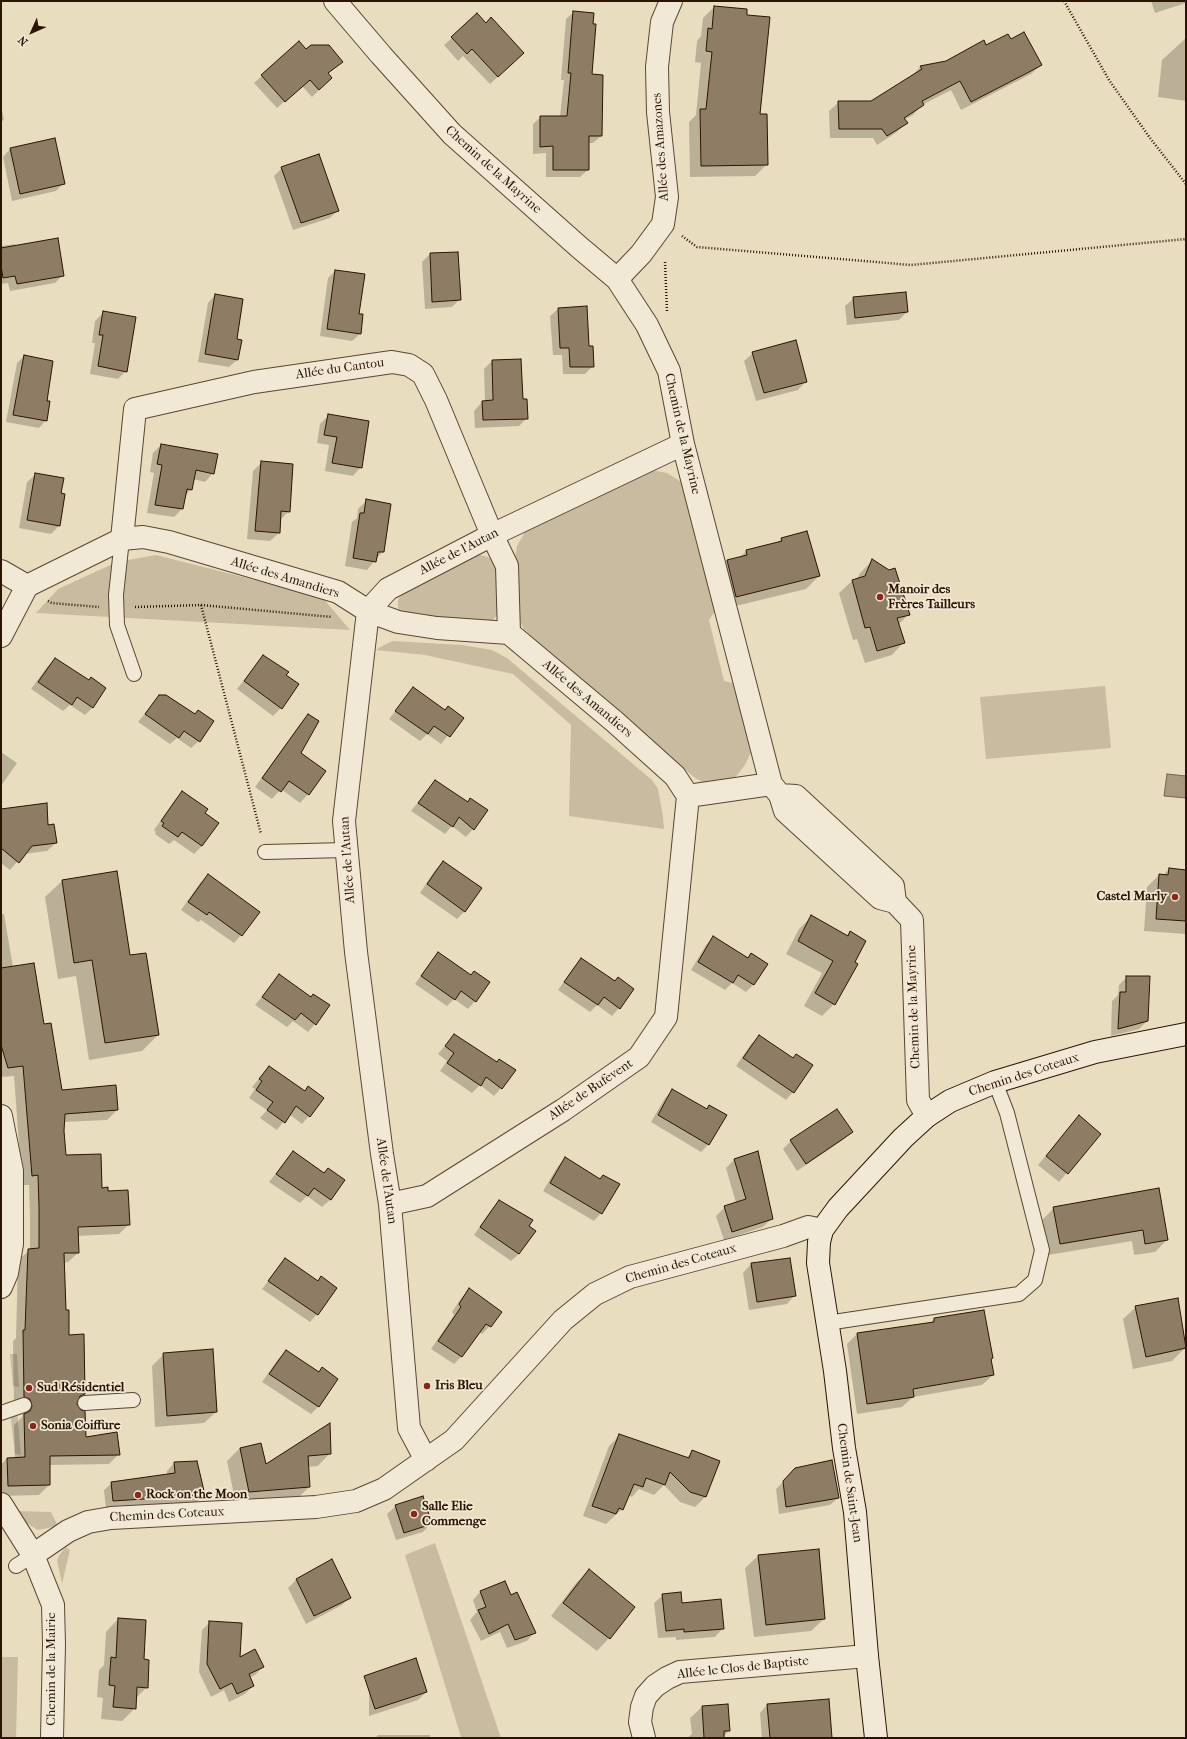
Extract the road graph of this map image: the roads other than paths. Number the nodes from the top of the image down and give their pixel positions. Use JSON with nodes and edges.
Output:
{"nodes":[{"id":1,"x":335,"y":1,"type":"edge"},
{"id":2,"x":672,"y":1,"type":"edge"},
{"id":3,"x":617,"y":279,"type":"junction"},
{"id":4,"x":682,"y":444,"type":"junction"},
{"id":5,"x":492,"y":534,"type":"junction"},
{"id":6,"x":122,"y":539,"type":"junction"},
{"id":7,"x":1,"y":571,"type":"edge"},
{"id":8,"x":27,"y":586,"type":"junction"},
{"id":9,"x":368,"y":611,"type":"junction"},
{"id":10,"x":509,"y":633,"type":"junction"},
{"id":11,"x":1,"y":636,"type":"edge"},
{"id":12,"x":134,"y":674,"type":"dead end"},
{"id":13,"x":776,"y":789,"type":"junction"},
{"id":14,"x":688,"y":796,"type":"junction"},
{"id":15,"x":346,"y":850,"type":"junction"},
{"id":16,"x":265,"y":852,"type":"road end"},
{"id":17,"x":1186,"y":1034,"type":"edge"},
{"id":18,"x":995,"y":1082,"type":"junction"},
{"id":19,"x":1,"y":1116,"type":"edge"},
{"id":20,"x":927,"y":1116,"type":"junction"},
{"id":21,"x":390,"y":1204,"type":"junction"},
{"id":22,"x":822,"y":1230,"type":"junction"},
{"id":23,"x":1,"y":1287,"type":"edge"},
{"id":24,"x":827,"y":1323,"type":"junction"},
{"id":25,"x":134,"y":1400,"type":"dead end"},
{"id":26,"x":85,"y":1403,"type":"dead end"},
{"id":27,"x":24,"y":1405,"type":"dead end"},
{"id":28,"x":1,"y":1413,"type":"edge"},
{"id":29,"x":426,"y":1460,"type":"junction"},
{"id":30,"x":1,"y":1504,"type":"edge"},
{"id":31,"x":25,"y":1560,"type":"junction"},
{"id":32,"x":867,"y":1656,"type":"junction"},
{"id":33,"x":52,"y":1738,"type":"edge"},
{"id":34,"x":644,"y":1738,"type":"edge"},
{"id":35,"x":876,"y":1738,"type":"edge"}],
"edges":[{"from":1,"to":3,"type":"street","name":"Chemin de la Mayrine"},
{"from":2,"to":3,"type":"street","name":"Allée des Amazones"},
{"from":3,"to":4,"type":"street","name":"Chemin de la Mayrine"},
{"from":4,"to":5,"type":"street","name":"Allée de l'Autan"},
{"from":4,"to":13,"type":"street","name":"Chemin de la Mayrine"},
{"from":5,"to":6,"type":"street","name":"Allée du Cantou"},
{"from":5,"to":9,"type":"street","name":"Allée de l'Autan"},
{"from":5,"to":10,"type":"street","name":"Allée du Cantou"},
{"from":6,"to":8,"type":"street","name":"Allée des Amandiers"},
{"from":6,"to":9,"type":"street","name":"Allée des Amandiers"},
{"from":6,"to":12,"type":"lane"},
{"from":7,"to":8,"type":"street"},
{"from":8,"to":11,"type":"street"},
{"from":9,"to":10,"type":"street","name":"Allée des Amandiers"},
{"from":9,"to":15,"type":"street","name":"Allée de l'Autan"},
{"from":10,"to":14,"type":"street","name":"Allée des Amandiers"},
{"from":13,"to":14,"type":"street"},
{"from":13,"to":20,"type":"street","name":"Chemin de la Mayrine"},
{"from":14,"to":21,"type":"street","name":"Allée de Bufevent"},
{"from":15,"to":16,"type":"lane"},
{"from":15,"to":21,"type":"street","name":"Allée de l'Autan"},
{"from":17,"to":18,"type":"street","name":"Chemin des Coteaux"},
{"from":18,"to":20,"type":"street","name":"Chemin des Coteaux"},
{"from":18,"to":24,"type":"lane"},
{"from":19,"to":23,"type":"street"},
{"from":20,"to":22,"type":"street","name":"Chemin des Coteaux"},
{"from":21,"to":29,"type":"street","name":"Allée de l'Autan"},
{"from":22,"to":24,"type":"street","name":"Chemin de Saint-Jean"},
{"from":22,"to":29,"type":"street","name":"Chemin des Coteaux"},
{"from":24,"to":32,"type":"street","name":"Chemin de Saint-Jean"},
{"from":25,"to":26,"type":"lane"},
{"from":27,"to":28,"type":"lane"},
{"from":29,"to":31,"type":"street","name":"Chemin des Coteaux"},
{"from":30,"to":31,"type":"street","name":"Chemin de la Mairie"},
{"from":31,"to":33,"type":"street","name":"Chemin de la Mairie"},
{"from":32,"to":34,"type":"street","name":"Allée le Clos de Baptiste"},
{"from":32,"to":35,"type":"street","name":"Chemin de Saint-Jean"}]}
